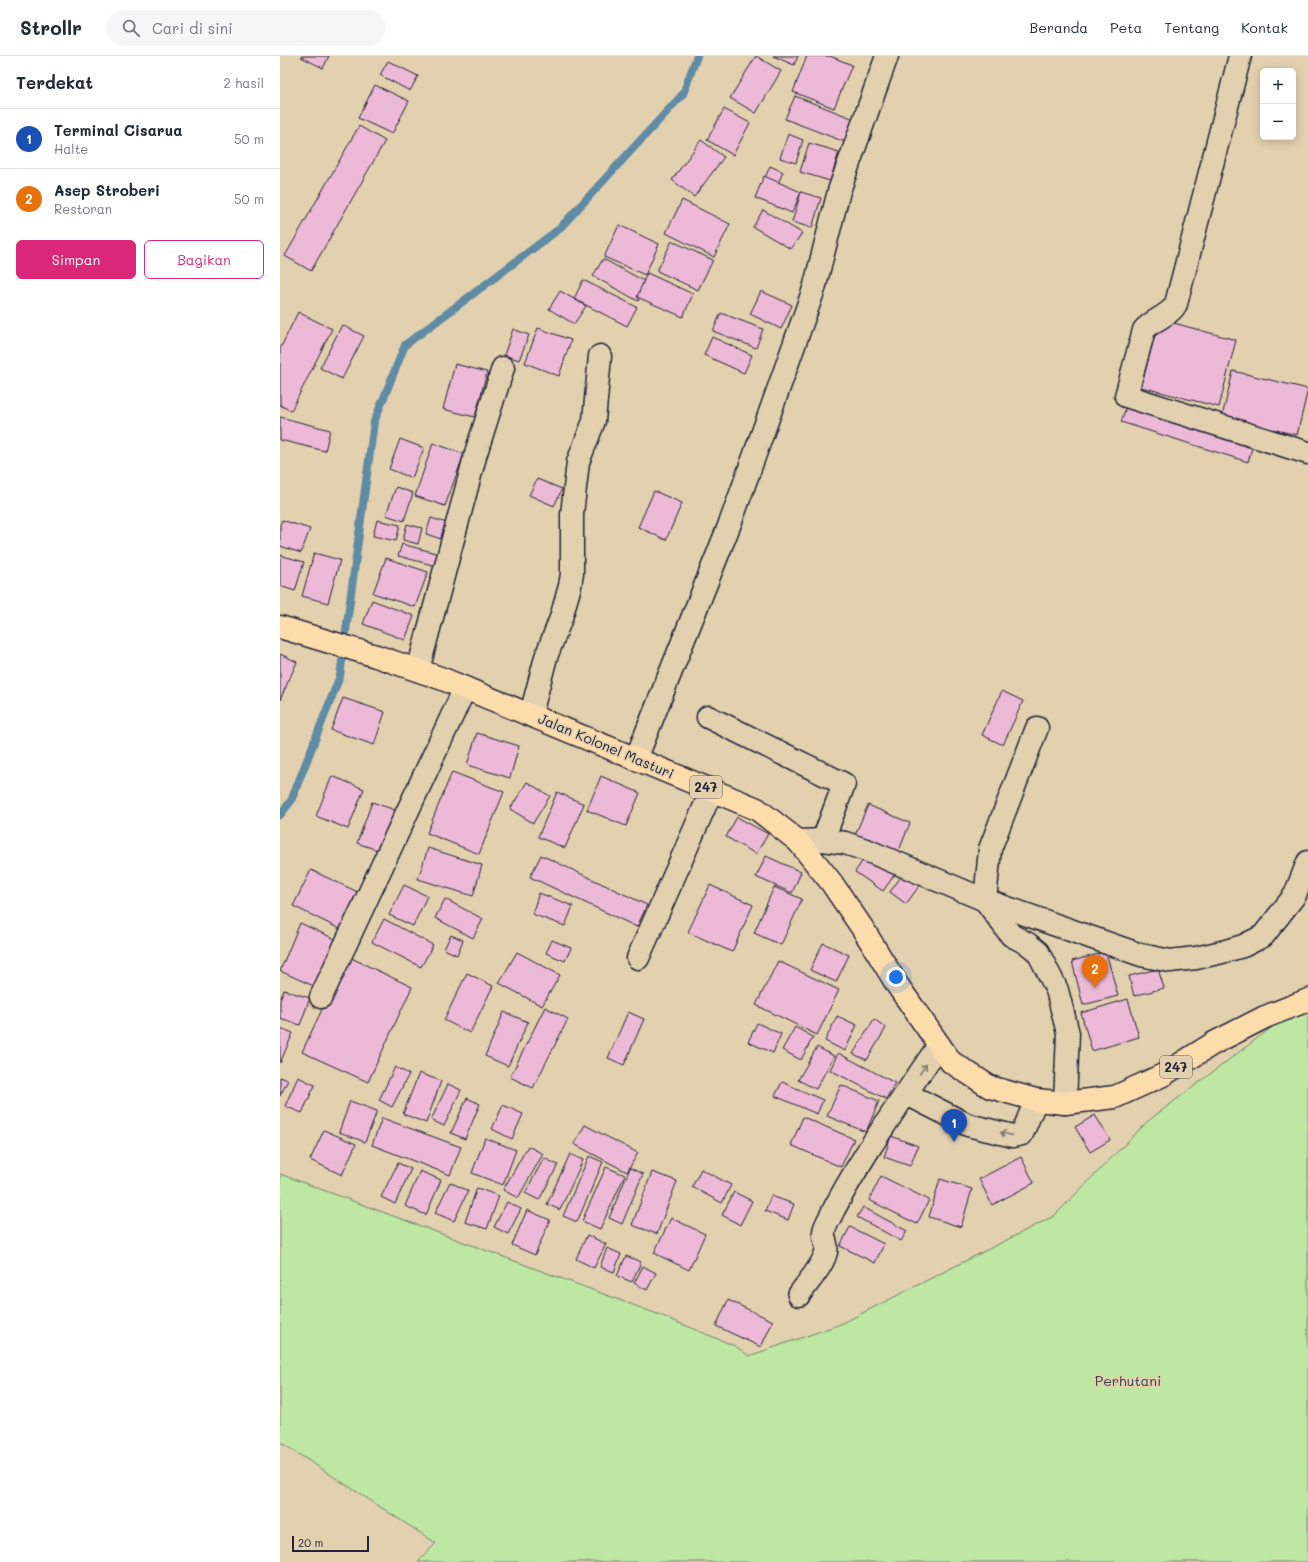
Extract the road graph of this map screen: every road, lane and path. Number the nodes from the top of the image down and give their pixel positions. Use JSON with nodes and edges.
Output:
{"nodes":[{"id":1,"x":887,"y":56,"type":"edge"},
{"id":2,"x":1240,"y":56,"type":"edge"},
{"id":3,"x":600,"y":356,"type":"dead end"},
{"id":4,"x":503,"y":368,"type":"dead end"},
{"id":5,"x":1308,"y":453,"type":"edge"},
{"id":6,"x":280,"y":628,"type":"edge"},
{"id":7,"x":418,"y":670,"type":"junction"},
{"id":8,"x":465,"y":688,"type":"junction"},
{"id":9,"x":531,"y":714,"type":"junction"},
{"id":10,"x":708,"y":717,"type":"dead end"},
{"id":11,"x":1037,"y":728,"type":"dead end"},
{"id":12,"x":636,"y":759,"type":"junction"},
{"id":13,"x":712,"y":790,"type":"junction"},
{"id":14,"x":823,"y":840,"type":"junction"},
{"id":15,"x":798,"y":841,"type":"junction"},
{"id":16,"x":1308,"y":862,"type":"edge"},
{"id":17,"x":984,"y":900,"type":"junction"},
{"id":18,"x":638,"y":958,"type":"dead end"},
{"id":19,"x":321,"y":997,"type":"dead end"},
{"id":20,"x":1308,"y":1000,"type":"edge"},
{"id":21,"x":939,"y":1045,"type":"junction"},
{"id":22,"x":906,"y":1094,"type":"junction"},
{"id":23,"x":1036,"y":1100,"type":"junction"},
{"id":24,"x":1065,"y":1103,"type":"junction"},
{"id":25,"x":799,"y":1295,"type":"dead end"}],
"edges":[{"from":1,"to":12,"type":"street"},
{"from":2,"to":5,"type":"street"},
{"from":3,"to":9,"type":"street"},
{"from":4,"to":7,"type":"street"},
{"from":6,"to":7,"type":"main road","name":"Jalan Kolonel Masturi","number":"247"},
{"from":7,"to":8,"type":"main road","name":"Jalan Kolonel Masturi","number":"247"},
{"from":8,"to":9,"type":"main road","name":"Jalan Kolonel Masturi","number":"247"},
{"from":8,"to":19,"type":"street"},
{"from":9,"to":12,"type":"main road","name":"Jalan Kolonel Masturi","number":"247"},
{"from":10,"to":14,"type":"street"},
{"from":11,"to":17,"type":"street"},
{"from":12,"to":13,"type":"main road","name":"Jalan Kolonel Masturi","number":"247"},
{"from":13,"to":15,"type":"main road","name":"Jalan Kolonel Masturi","number":"247"},
{"from":13,"to":18,"type":"street"},
{"from":14,"to":15,"type":"street"},
{"from":14,"to":17,"type":"street"},
{"from":15,"to":21,"type":"main road","name":"Jalan Kolonel Masturi","number":"247"},
{"from":16,"to":17,"type":"street"},
{"from":17,"to":24,"type":"street"},
{"from":20,"to":24,"type":"main road","name":"Jalan Kolonel Masturi","number":"247"},
{"from":22,"to":21,"type":"street","one_way":true},
{"from":21,"to":23,"type":"main road","name":"Jalan Kolonel Masturi","number":"247"},
{"from":23,"to":22,"type":"street","one_way":true},
{"from":22,"to":25,"type":"street"},
{"from":23,"to":24,"type":"main road","name":"Jalan Kolonel Masturi","number":"247"}]}
